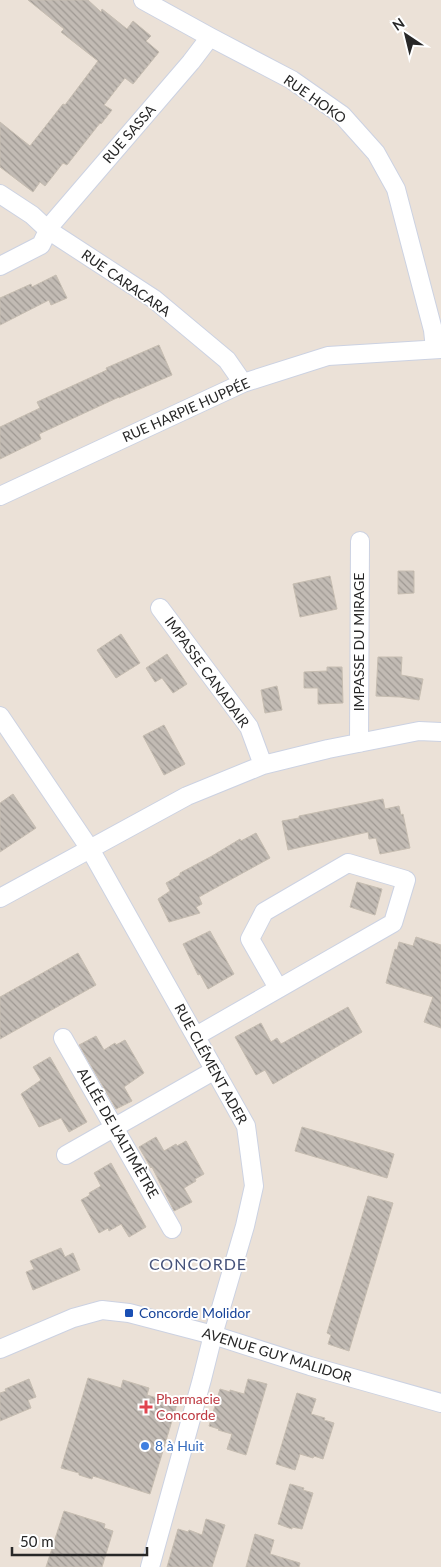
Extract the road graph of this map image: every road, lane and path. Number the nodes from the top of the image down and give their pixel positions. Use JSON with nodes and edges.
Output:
{"nodes":[{"id":1,"x":143,"y":0,"type":"edge"},
{"id":2,"x":210,"y":38,"type":"junction"},
{"id":3,"x":0,"y":194,"type":"edge"},
{"id":4,"x":48,"y":230,"type":"junction"},
{"id":5,"x":0,"y":266,"type":"edge"},
{"id":6,"x":438,"y":349,"type":"edge"},
{"id":7,"x":243,"y":383,"type":"junction"},
{"id":8,"x":0,"y":496,"type":"edge"},
{"id":9,"x":360,"y":541,"type":"dead end"},
{"id":10,"x":160,"y":608,"type":"dead end"},
{"id":11,"x":0,"y":716,"type":"edge"},
{"id":12,"x":441,"y":732,"type":"edge"},
{"id":13,"x":359,"y":743,"type":"junction"},
{"id":14,"x":263,"y":765,"type":"junction"},
{"id":15,"x":90,"y":849,"type":"junction"},
{"id":16,"x":2,"y":892,"type":"edge"},
{"id":17,"x":278,"y":988,"type":"junction"},
{"id":18,"x":196,"y":1036,"type":"junction"},
{"id":19,"x":63,"y":1038,"type":"dead end"},
{"id":20,"x":215,"y":1070,"type":"junction"},
{"id":21,"x":115,"y":1128,"type":"junction"},
{"id":22,"x":66,"y":1155,"type":"dead end"},
{"id":23,"x":172,"y":1229,"type":"dead end"},
{"id":24,"x":213,"y":1335,"type":"junction"},
{"id":25,"x":0,"y":1349,"type":"edge"},
{"id":26,"x":441,"y":1403,"type":"edge"},
{"id":27,"x":150,"y":1567,"type":"edge"}],
"edges":[{"from":1,"to":2,"type":"street","name":"RUE HOKO"},
{"from":2,"to":4,"type":"street","name":"RUE SASSA"},
{"from":2,"to":6,"type":"street","name":"RUE HOKO"},
{"from":3,"to":4,"type":"street","name":"RUE CARACARA"},
{"from":4,"to":5,"type":"street","name":"RUE SASSA"},
{"from":4,"to":7,"type":"street","name":"RUE CARACARA"},
{"from":6,"to":7,"type":"street","name":"RUE HARPIE HUPPÉE"},
{"from":7,"to":8,"type":"street","name":"RUE HARPIE HUPPÉE"},
{"from":9,"to":13,"type":"street","name":"IMPASSE DU MIRAGE"},
{"from":10,"to":14,"type":"street","name":"IMPASSE CANADAIR"},
{"from":11,"to":15,"type":"street","name":"RUE CLÉMENT ADER"},
{"from":12,"to":13,"type":"street"},
{"from":13,"to":14,"type":"street"},
{"from":14,"to":15,"type":"street"},
{"from":15,"to":16,"type":"street"},
{"from":15,"to":18,"type":"street","name":"RUE CLÉMENT ADER"},
{"from":17,"to":17,"type":"street"},
{"from":17,"to":18,"type":"street"},
{"from":18,"to":20,"type":"street","name":"RUE CLÉMENT ADER"},
{"from":19,"to":21,"type":"street","name":"ALLÉE DE L'ALTIMÈTRE"},
{"from":20,"to":21,"type":"street"},
{"from":20,"to":24,"type":"street","name":"RUE CLÉMENT ADER"},
{"from":21,"to":22,"type":"street"},
{"from":21,"to":23,"type":"street","name":"ALLÉE DE L'ALTIMÈTRE"},
{"from":24,"to":25,"type":"street","name":"AVENUE GUY MALIDOR"},
{"from":24,"to":26,"type":"street","name":"AVENUE GUY MALIDOR"},
{"from":24,"to":27,"type":"street","name":"RUE CLÉMENT ADER"}]}
